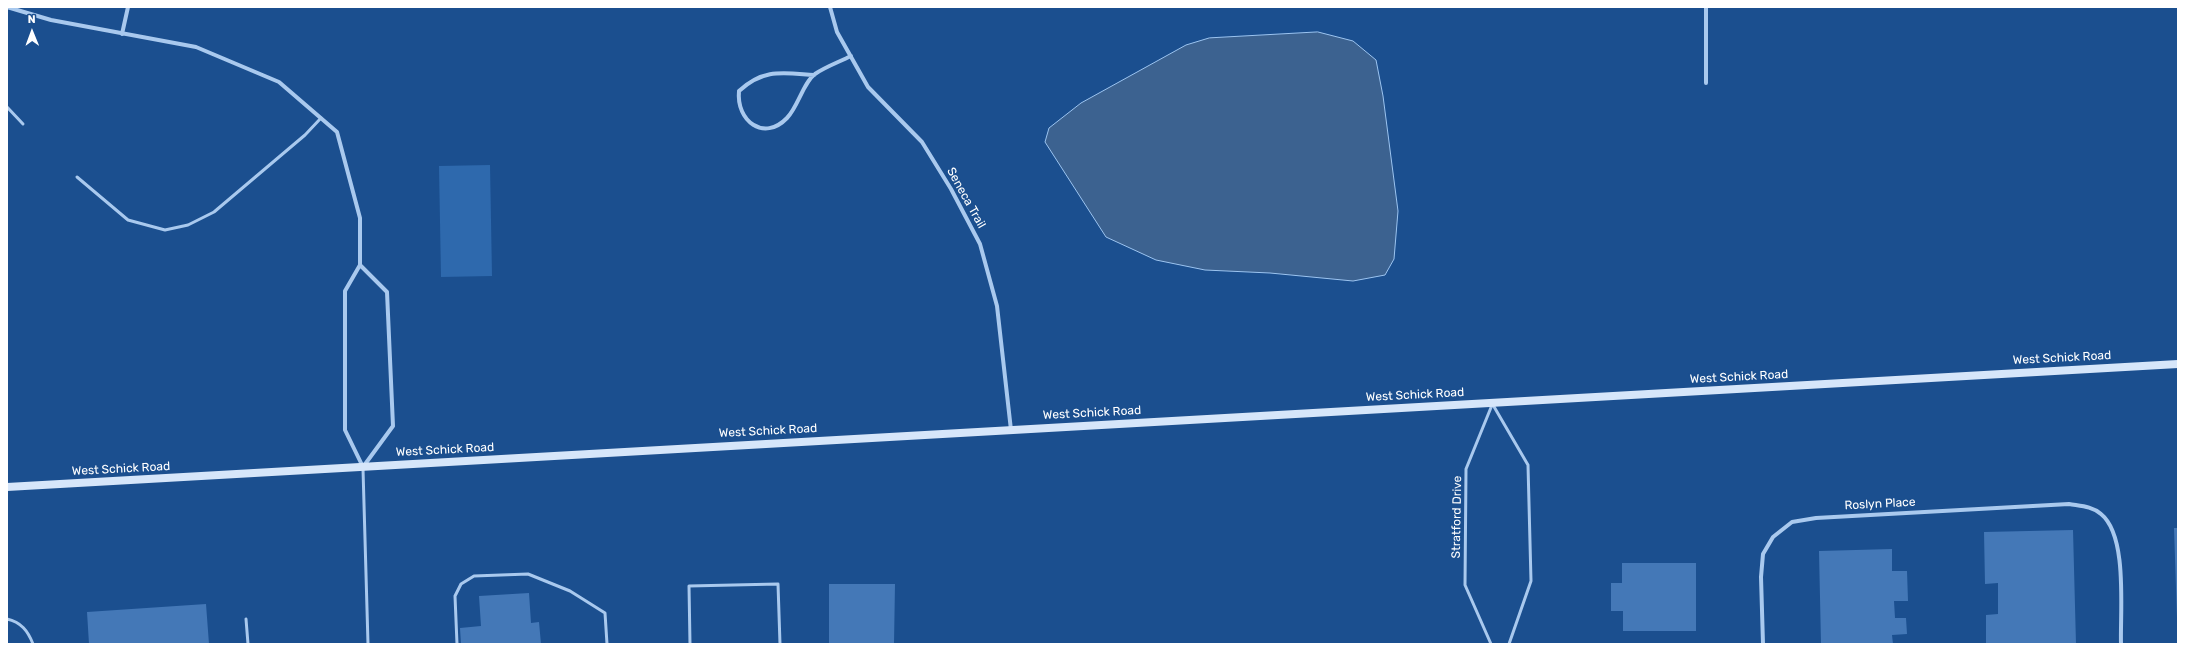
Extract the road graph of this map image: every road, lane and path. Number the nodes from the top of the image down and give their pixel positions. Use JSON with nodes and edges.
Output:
{"nodes":[{"id":1,"x":7,"y":7,"type":"edge"},
{"id":2,"x":128,"y":7,"type":"edge"},
{"id":3,"x":830,"y":7,"type":"edge"},
{"id":4,"x":1706,"y":7,"type":"edge"},
{"id":5,"x":122,"y":34,"type":"junction"},
{"id":6,"x":851,"y":56,"type":"junction"},
{"id":7,"x":814,"y":75,"type":"junction"},
{"id":8,"x":1706,"y":83,"type":"dead end"},
{"id":9,"x":7,"y":107,"type":"edge"},
{"id":10,"x":321,"y":118,"type":"junction"},
{"id":11,"x":23,"y":124,"type":"dead end"},
{"id":12,"x":77,"y":177,"type":"dead end"},
{"id":13,"x":360,"y":265,"type":"junction"},
{"id":14,"x":2178,"y":364,"type":"edge"},
{"id":15,"x":1492,"y":403,"type":"junction"},
{"id":16,"x":1011,"y":430,"type":"junction"},
{"id":17,"x":363,"y":467,"type":"junction"},
{"id":18,"x":7,"y":487,"type":"edge"},
{"id":19,"x":7,"y":619,"type":"edge"},
{"id":20,"x":246,"y":619,"type":"dead end"},
{"id":21,"x":33,"y":644,"type":"edge"},
{"id":22,"x":248,"y":644,"type":"edge"},
{"id":23,"x":368,"y":644,"type":"edge"},
{"id":24,"x":457,"y":644,"type":"edge"},
{"id":25,"x":607,"y":644,"type":"edge"},
{"id":26,"x":690,"y":644,"type":"edge"},
{"id":27,"x":780,"y":644,"type":"edge"},
{"id":28,"x":1491,"y":644,"type":"edge"},
{"id":29,"x":1509,"y":644,"type":"edge"},
{"id":30,"x":1763,"y":644,"type":"edge"},
{"id":31,"x":2121,"y":644,"type":"edge"}],
"edges":[{"from":1,"to":5,"type":"street"},
{"from":2,"to":5,"type":"street"},
{"from":3,"to":6,"type":"street","name":"Seneca Trail"},
{"from":4,"to":8,"type":"street"},
{"from":5,"to":10,"type":"street"},
{"from":6,"to":7,"type":"street"},
{"from":6,"to":16,"type":"street","name":"Seneca Trail"},
{"from":7,"to":7,"type":"street"},
{"from":9,"to":11,"type":"lane"},
{"from":10,"to":12,"type":"lane"},
{"from":10,"to":13,"type":"street"},
{"from":13,"to":17,"type":"street"},
{"from":13,"to":17,"type":"street"},
{"from":14,"to":15,"type":"street","name":"West Schick Road"},
{"from":15,"to":16,"type":"street","name":"West Schick Road"},
{"from":15,"to":28,"type":"lane","name":"Stratford Drive"},
{"from":15,"to":29,"type":"lane"},
{"from":16,"to":17,"type":"street","name":"West Schick Road"},
{"from":17,"to":18,"type":"street","name":"West Schick Road"},
{"from":17,"to":23,"type":"lane"},
{"from":19,"to":21,"type":"lane"},
{"from":20,"to":22,"type":"lane"},
{"from":24,"to":25,"type":"lane"},
{"from":26,"to":27,"type":"lane"},
{"from":30,"to":31,"type":"street","name":"Roslyn Place"}]}
